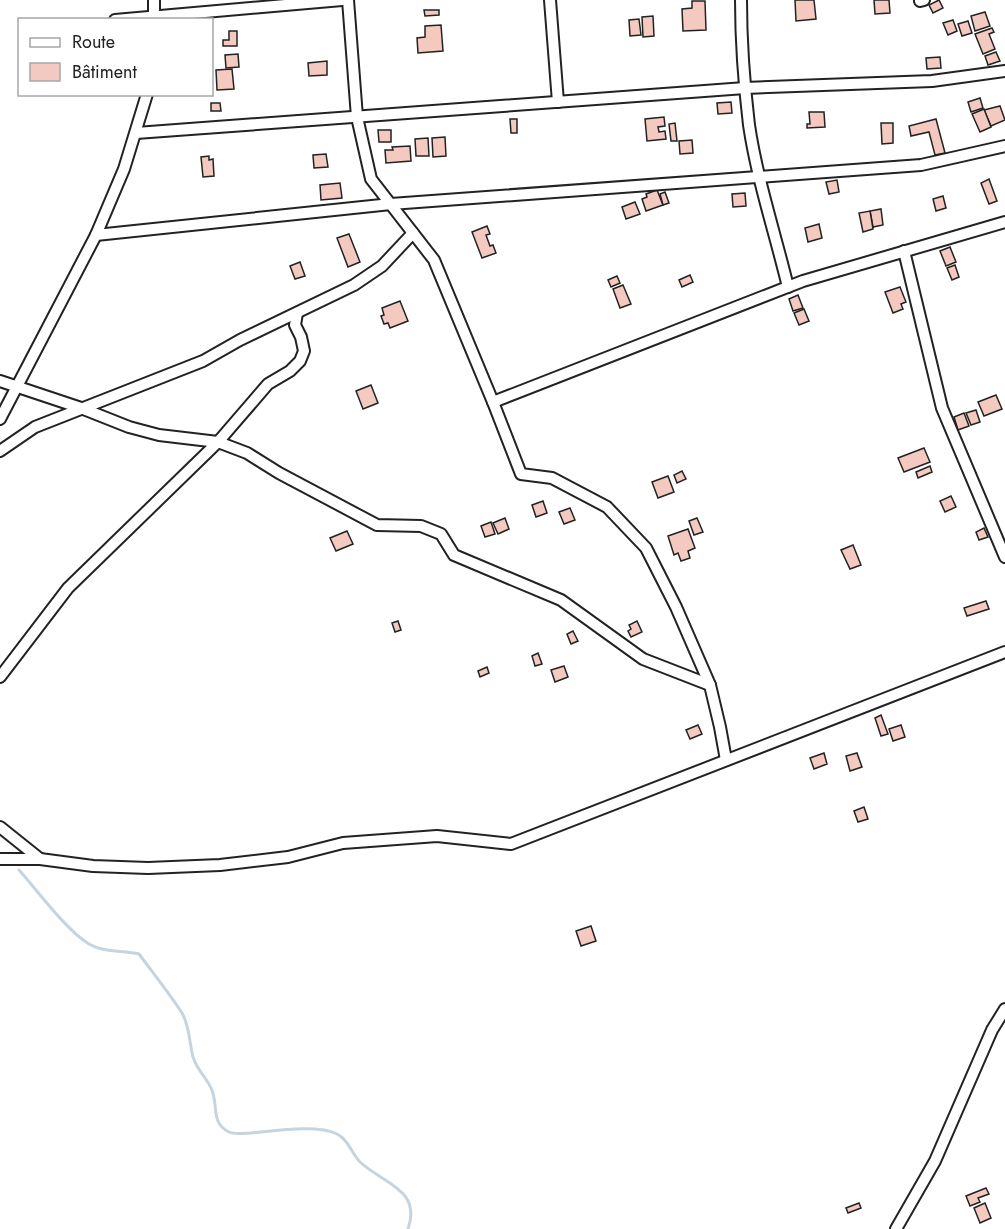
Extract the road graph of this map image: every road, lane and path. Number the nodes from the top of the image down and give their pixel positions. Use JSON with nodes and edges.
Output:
{"nodes":[{"id":1,"x":154,"y":0,"type":"edge"},
{"id":2,"x":342,"y":0,"type":"edge"},
{"id":3,"x":348,"y":0,"type":"edge"},
{"id":4,"x":550,"y":0,"type":"edge"},
{"id":5,"x":741,"y":0,"type":"edge"},
{"id":6,"x":154,"y":18,"type":"edge"},
{"id":7,"x":1005,"y":71,"type":"edge"},
{"id":8,"x":745,"y":88,"type":"junction"},
{"id":9,"x":146,"y":96,"type":"edge"},
{"id":10,"x":558,"y":102,"type":"junction"},
{"id":11,"x":357,"y":117,"type":"junction"},
{"id":12,"x":136,"y":133,"type":"junction"},
{"id":13,"x":1005,"y":146,"type":"edge"},
{"id":14,"x":761,"y":177,"type":"junction"},
{"id":15,"x":391,"y":204,"type":"junction"},
{"id":16,"x":1005,"y":222,"type":"edge"},
{"id":17,"x":413,"y":233,"type":"junction"},
{"id":18,"x":96,"y":235,"type":"junction"},
{"id":19,"x":904,"y":251,"type":"junction"},
{"id":20,"x":788,"y":286,"type":"junction"},
{"id":21,"x":297,"y":313,"type":"junction"},
{"id":22,"x":0,"y":381,"type":"edge"},
{"id":23,"x":17,"y":386,"type":"junction"},
{"id":24,"x":494,"y":402,"type":"junction"},
{"id":25,"x":81,"y":408,"type":"junction"},
{"id":26,"x":0,"y":418,"type":"edge"},
{"id":27,"x":218,"y":442,"type":"junction"},
{"id":28,"x":0,"y":452,"type":"edge"},
{"id":29,"x":1005,"y":557,"type":"edge"},
{"id":30,"x":1005,"y":652,"type":"edge"},
{"id":31,"x":0,"y":677,"type":"edge"},
{"id":32,"x":710,"y":685,"type":"junction"},
{"id":33,"x":726,"y":760,"type":"junction"},
{"id":34,"x":0,"y":828,"type":"edge"},
{"id":35,"x":0,"y":859,"type":"edge"},
{"id":36,"x":40,"y":859,"type":"junction"},
{"id":37,"x":1005,"y":1010,"type":"edge"},
{"id":38,"x":896,"y":1229,"type":"edge"}],
"edges":[{"from":1,"to":6,"type":"street"},
{"from":2,"to":6,"type":"street"},
{"from":3,"to":11,"type":"street"},
{"from":4,"to":10,"type":"street"},
{"from":5,"to":8,"type":"street"},
{"from":7,"to":8,"type":"street"},
{"from":8,"to":10,"type":"street"},
{"from":8,"to":14,"type":"street"},
{"from":9,"to":12,"type":"street"},
{"from":10,"to":11,"type":"street"},
{"from":11,"to":12,"type":"street"},
{"from":11,"to":15,"type":"street"},
{"from":12,"to":18,"type":"street"},
{"from":13,"to":14,"type":"street"},
{"from":14,"to":15,"type":"street"},
{"from":14,"to":20,"type":"street"},
{"from":15,"to":17,"type":"street"},
{"from":15,"to":18,"type":"street"},
{"from":16,"to":19,"type":"street"},
{"from":17,"to":21,"type":"street"},
{"from":17,"to":24,"type":"street"},
{"from":18,"to":23,"type":"street"},
{"from":19,"to":20,"type":"street"},
{"from":19,"to":29,"type":"street"},
{"from":20,"to":24,"type":"street"},
{"from":21,"to":25,"type":"street"},
{"from":21,"to":27,"type":"street"},
{"from":22,"to":23,"type":"street"},
{"from":23,"to":25,"type":"street"},
{"from":23,"to":26,"type":"street"},
{"from":24,"to":32,"type":"street"},
{"from":25,"to":27,"type":"street"},
{"from":25,"to":28,"type":"street"},
{"from":27,"to":31,"type":"street"},
{"from":27,"to":32,"type":"street"},
{"from":30,"to":33,"type":"street"},
{"from":32,"to":33,"type":"street"},
{"from":33,"to":36,"type":"street"},
{"from":34,"to":36,"type":"street"},
{"from":35,"to":36,"type":"street"},
{"from":37,"to":38,"type":"street"}]}
